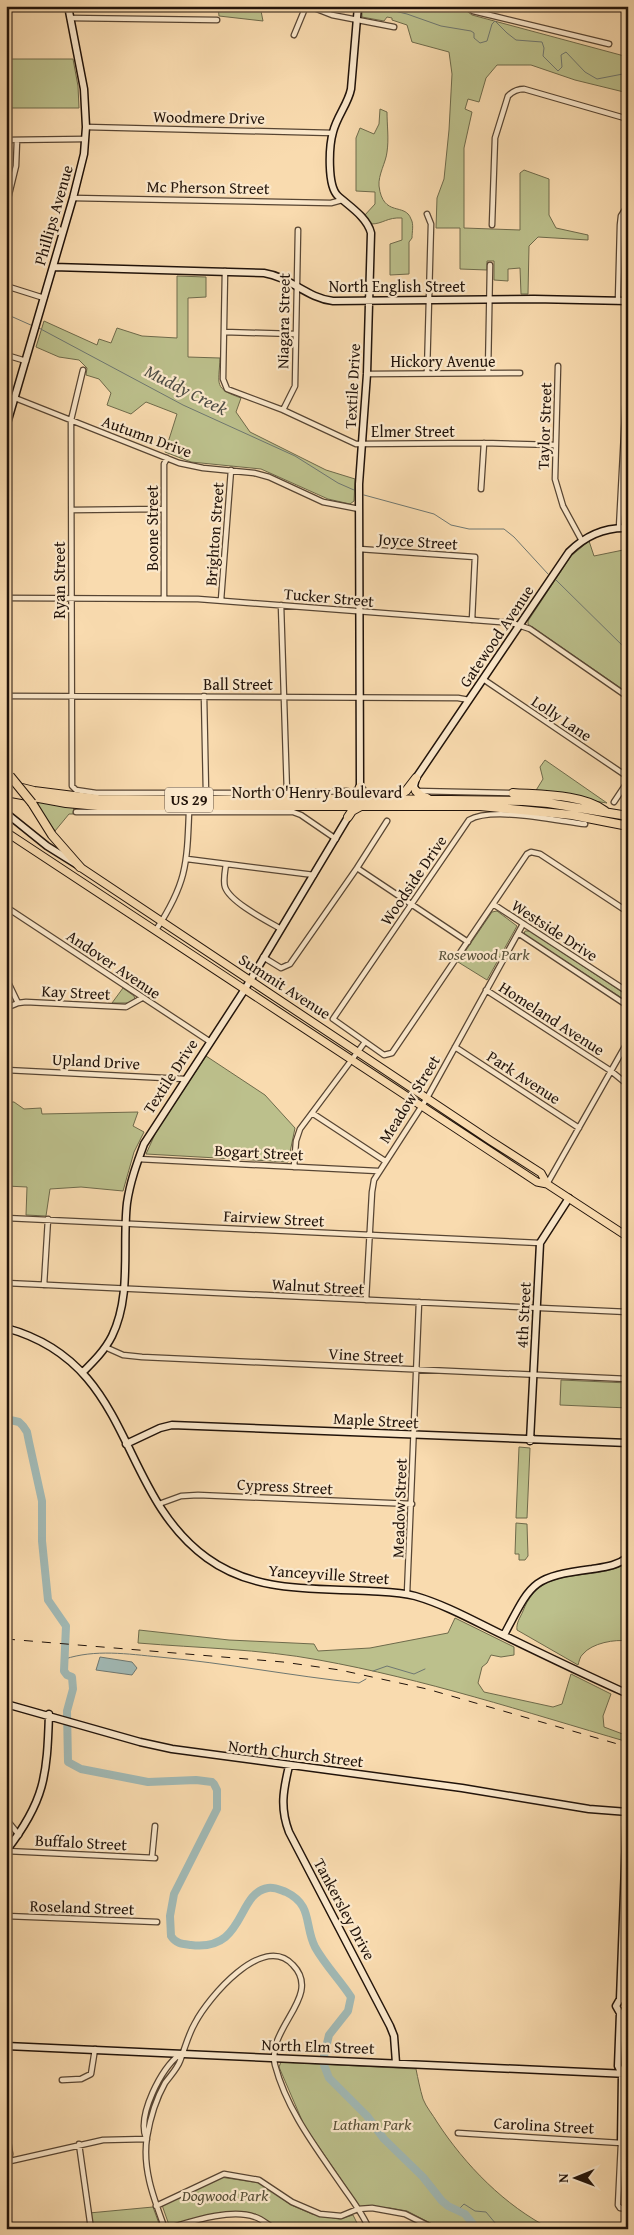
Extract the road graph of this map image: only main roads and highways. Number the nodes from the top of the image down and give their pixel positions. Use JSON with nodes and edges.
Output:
{"nodes":[{"id":1,"x":7,"y":778,"type":"edge"},
{"id":2,"x":416,"y":778,"type":"road end"},
{"id":3,"x":416,"y":791,"type":"road end"},
{"id":4,"x":6,"y":792,"type":"edge"},
{"id":5,"x":513,"y":793,"type":"road end"},
{"id":6,"x":345,"y":795,"type":"junction"},
{"id":7,"x":372,"y":799,"type":"junction"},
{"id":8,"x":386,"y":799,"type":"junction"},
{"id":9,"x":432,"y":800,"type":"junction"},
{"id":10,"x":336,"y":805,"type":"junction"},
{"id":11,"x":363,"y":805,"type":"junction"},
{"id":12,"x":607,"y":812,"type":"junction"},
{"id":13,"x":628,"y":816,"type":"edge"},
{"id":14,"x":628,"y":826,"type":"edge"},
{"id":15,"x":6,"y":832,"type":"edge"},
{"id":16,"x":80,"y":867,"type":"joint"},
{"id":17,"x":88,"y":873,"type":"junction"},
{"id":18,"x":82,"y":881,"type":"junction"},
{"id":19,"x":547,"y":1184,"type":"junction"},
{"id":20,"x":628,"y":1237,"type":"edge"}],
"edges":[{"from":1,"to":6,"type":"highway","name":"North O'Henry Boulevard","number":"US 29"},
{"from":1,"to":16,"type":"highway","bridge":true},
{"from":2,"to":8,"type":"highway"},
{"from":3,"to":9,"type":"highway"},
{"from":4,"to":10,"type":"highway","name":"North O'Henry Boulevard","number":"US 29"},
{"from":5,"to":12,"type":"highway"},
{"from":6,"to":7,"type":"highway","name":"North O'Henry Boulevard","number":"US 29"},
{"from":6,"to":7,"type":"highway"},
{"from":7,"to":8,"type":"highway","name":"North O'Henry Boulevard","number":"US 29"},
{"from":8,"to":9,"type":"highway","name":"North O'Henry Boulevard","number":"US 29"},
{"from":9,"to":12,"type":"highway","name":"North O'Henry Boulevard","number":"US 29"},
{"from":10,"to":11,"type":"highway","name":"North O'Henry Boulevard","number":"US 29"},
{"from":10,"to":11,"type":"highway"},
{"from":11,"to":14,"type":"highway","name":"North O'Henry Boulevard","number":"US 29"},
{"from":12,"to":13,"type":"highway","name":"North O'Henry Boulevard","number":"US 29"},
{"from":15,"to":18,"type":"main road","name":"Summit Avenue"},
{"from":16,"to":17,"type":"main road","name":"Summit Avenue"},
{"from":17,"to":18,"type":"main road"},
{"from":17,"to":19,"type":"main road","name":"Summit Avenue"},
{"from":18,"to":19,"type":"main road","name":"Summit Avenue"},
{"from":19,"to":20,"type":"main road","name":"Summit Avenue"}]}
